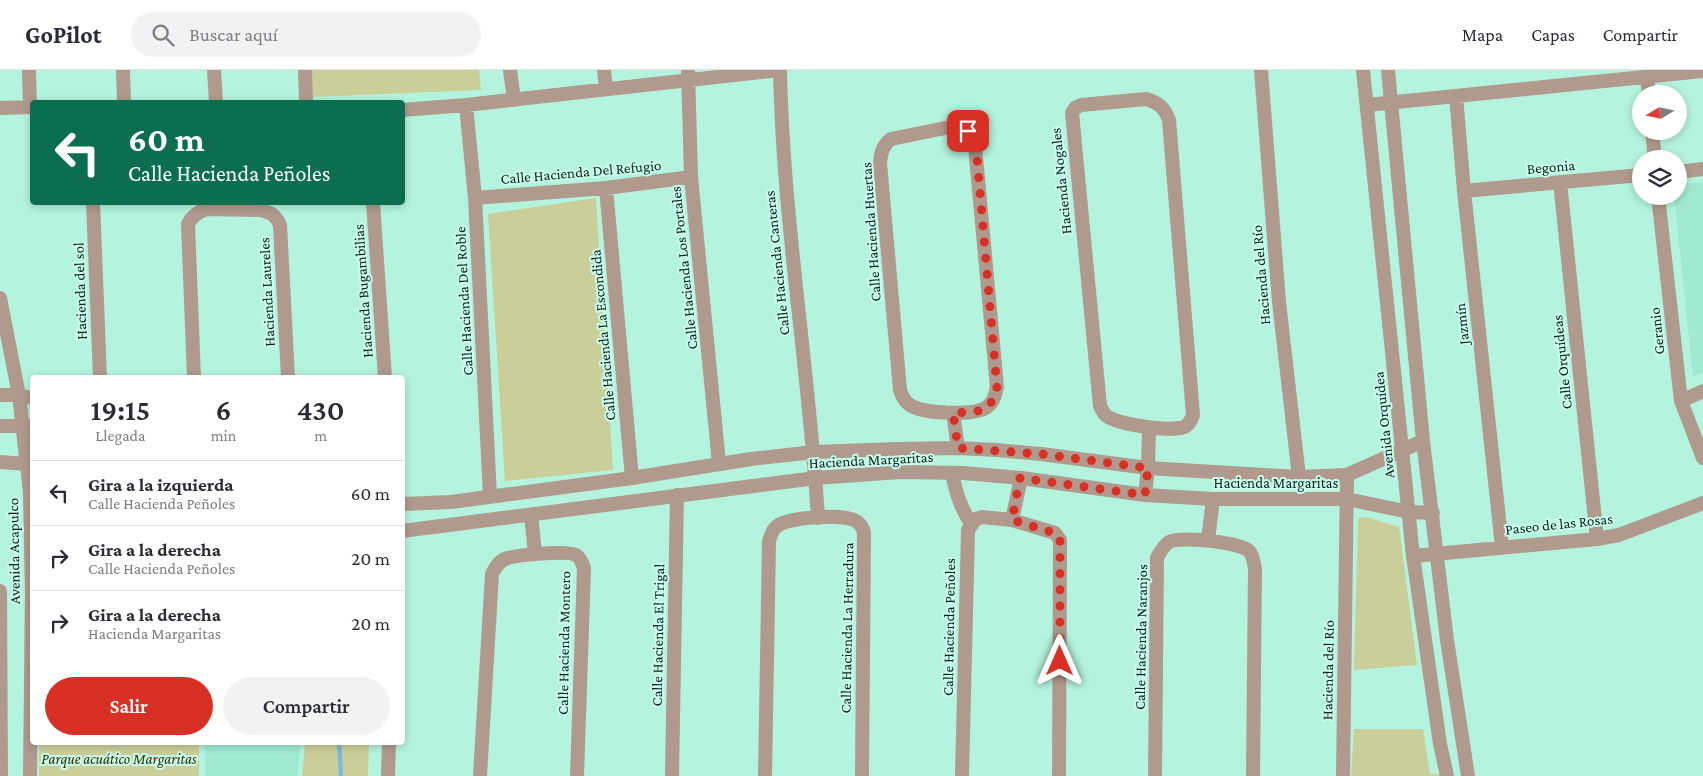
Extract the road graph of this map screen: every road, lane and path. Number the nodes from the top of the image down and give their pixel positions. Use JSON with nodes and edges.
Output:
{"nodes":[{"id":1,"x":29,"y":70,"type":"edge"},
{"id":2,"x":123,"y":70,"type":"edge"},
{"id":3,"x":214,"y":70,"type":"edge"},
{"id":4,"x":305,"y":70,"type":"edge"},
{"id":5,"x":510,"y":70,"type":"edge"},
{"id":6,"x":604,"y":70,"type":"edge"},
{"id":7,"x":780,"y":70,"type":"edge"},
{"id":8,"x":1261,"y":70,"type":"edge"},
{"id":9,"x":1363,"y":70,"type":"edge"},
{"id":10,"x":1388,"y":70,"type":"edge"},
{"id":11,"x":1703,"y":71,"type":"edge"},
{"id":12,"x":688,"y":76,"type":"edge"},
{"id":13,"x":1647,"y":77,"type":"junction"},
{"id":14,"x":1648,"y":85,"type":"edge"},
{"id":15,"x":606,"y":90,"type":"junction"},
{"id":16,"x":1456,"y":96,"type":"junction"},
{"id":17,"x":31,"y":100,"type":"edge"},
{"id":18,"x":124,"y":100,"type":"edge"},
{"id":19,"x":216,"y":100,"type":"edge"},
{"id":20,"x":306,"y":100,"type":"edge"},
{"id":21,"x":514,"y":100,"type":"junction"},
{"id":22,"x":1391,"y":102,"type":"junction"},
{"id":23,"x":1367,"y":104,"type":"junction"},
{"id":24,"x":466,"y":105,"type":"junction"},
{"id":25,"x":30,"y":107,"type":"edge"},
{"id":26,"x":0,"y":108,"type":"edge"},
{"id":27,"x":405,"y":110,"type":"edge"},
{"id":28,"x":1703,"y":169,"type":"edge"},
{"id":29,"x":1687,"y":171,"type":"edge"},
{"id":30,"x":1632,"y":176,"type":"edge"},
{"id":31,"x":691,"y":177,"type":"junction"},
{"id":32,"x":1560,"y":182,"type":"junction"},
{"id":33,"x":606,"y":188,"type":"junction"},
{"id":34,"x":1464,"y":191,"type":"junction"},
{"id":35,"x":475,"y":198,"type":"junction"},
{"id":36,"x":93,"y":205,"type":"edge"},
{"id":37,"x":373,"y":205,"type":"edge"},
{"id":38,"x":1659,"y":205,"type":"edge"},
{"id":39,"x":0,"y":298,"type":"edge"},
{"id":40,"x":100,"y":375,"type":"edge"},
{"id":41,"x":194,"y":375,"type":"edge"},
{"id":42,"x":288,"y":375,"type":"edge"},
{"id":43,"x":385,"y":375,"type":"edge"},
{"id":44,"x":1703,"y":391,"type":"edge"},
{"id":45,"x":0,"y":395,"type":"edge"},
{"id":46,"x":26,"y":397,"type":"edge"},
{"id":47,"x":1680,"y":401,"type":"junction"},
{"id":48,"x":953,"y":413,"type":"junction"},
{"id":49,"x":0,"y":426,"type":"edge"},
{"id":50,"x":28,"y":426,"type":"edge"},
{"id":51,"x":1149,"y":428,"type":"junction"},
{"id":52,"x":1423,"y":441,"type":"junction"},
{"id":53,"x":958,"y":448,"type":"junction"},
{"id":54,"x":1402,"y":449,"type":"junction"},
{"id":55,"x":814,"y":452,"type":"junction"},
{"id":56,"x":1703,"y":458,"type":"edge"},
{"id":57,"x":0,"y":462,"type":"edge"},
{"id":58,"x":719,"y":463,"type":"junction"},
{"id":59,"x":27,"y":464,"type":"junction"},
{"id":60,"x":1148,"y":468,"type":"junction"},
{"id":61,"x":952,"y":473,"type":"junction"},
{"id":62,"x":1347,"y":475,"type":"junction"},
{"id":63,"x":1299,"y":477,"type":"junction"},
{"id":64,"x":632,"y":478,"type":"junction"},
{"id":65,"x":816,"y":478,"type":"junction"},
{"id":66,"x":1020,"y":478,"type":"junction"},
{"id":67,"x":30,"y":493,"type":"edge"},
{"id":68,"x":677,"y":495,"type":"junction"},
{"id":69,"x":1145,"y":495,"type":"junction"},
{"id":70,"x":490,"y":496,"type":"junction"},
{"id":71,"x":1213,"y":499,"type":"junction"},
{"id":72,"x":1347,"y":499,"type":"junction"},
{"id":73,"x":405,"y":504,"type":"edge"},
{"id":74,"x":1703,"y":504,"type":"edge"},
{"id":75,"x":1409,"y":512,"type":"junction"},
{"id":76,"x":1432,"y":513,"type":"junction"},
{"id":77,"x":531,"y":515,"type":"junction"},
{"id":78,"x":818,"y":518,"type":"junction"},
{"id":79,"x":1012,"y":520,"type":"junction"},
{"id":80,"x":971,"y":524,"type":"junction"},
{"id":81,"x":405,"y":531,"type":"edge"},
{"id":82,"x":1597,"y":539,"type":"junction"},
{"id":83,"x":1208,"y":540,"type":"junction"},
{"id":84,"x":1502,"y":547,"type":"junction"},
{"id":85,"x":535,"y":554,"type":"junction"},
{"id":86,"x":1436,"y":554,"type":"junction"},
{"id":87,"x":1414,"y":556,"type":"junction"},
{"id":88,"x":0,"y":592,"type":"edge"},
{"id":89,"x":30,"y":745,"type":"edge"},
{"id":90,"x":389,"y":745,"type":"edge"},
{"id":91,"x":1,"y":776,"type":"edge"},
{"id":92,"x":30,"y":776,"type":"edge"},
{"id":93,"x":388,"y":776,"type":"edge"},
{"id":94,"x":480,"y":776,"type":"edge"},
{"id":95,"x":577,"y":776,"type":"edge"},
{"id":96,"x":672,"y":776,"type":"edge"},
{"id":97,"x":765,"y":776,"type":"edge"},
{"id":98,"x":862,"y":776,"type":"edge"},
{"id":99,"x":962,"y":776,"type":"edge"},
{"id":100,"x":1059,"y":776,"type":"edge"},
{"id":101,"x":1155,"y":776,"type":"edge"},
{"id":102,"x":1252,"y":776,"type":"edge"},
{"id":103,"x":1343,"y":776,"type":"edge"},
{"id":104,"x":1447,"y":776,"type":"edge"},
{"id":105,"x":1468,"y":776,"type":"edge"}],
"edges":[{"from":1,"to":17,"type":"street"},
{"from":2,"to":18,"type":"street"},
{"from":3,"to":19,"type":"street"},
{"from":4,"to":20,"type":"street"},
{"from":5,"to":21,"type":"street"},
{"from":6,"to":15,"type":"street"},
{"from":7,"to":12,"type":"street"},
{"from":7,"to":55,"type":"street","name":"Calle Hacienda Canteras"},
{"from":8,"to":63,"type":"street","name":"Hacienda del Río"},
{"from":9,"to":23,"type":"street","name":"Avenida Orquídea"},
{"from":10,"to":22,"type":"street"},
{"from":11,"to":13,"type":"street"},
{"from":12,"to":15,"type":"street"},
{"from":12,"to":31,"type":"street","name":"Calle Hacienda Los Portales"},
{"from":13,"to":14,"type":"street"},
{"from":13,"to":16,"type":"street"},
{"from":15,"to":21,"type":"street"},
{"from":16,"to":22,"type":"street"},
{"from":16,"to":34,"type":"street","name":"Jazmín"},
{"from":21,"to":24,"type":"street"},
{"from":22,"to":23,"type":"street"},
{"from":22,"to":52,"type":"street"},
{"from":23,"to":54,"type":"street","name":"Avenida Orquídea"},
{"from":24,"to":27,"type":"street"},
{"from":24,"to":35,"type":"street","name":"Calle Hacienda Del Roble"},
{"from":25,"to":26,"type":"street"},
{"from":28,"to":29,"type":"street"},
{"from":30,"to":32,"type":"street","name":"Begonia"},
{"from":31,"to":33,"type":"street","name":"Calle Hacienda Del Refugio"},
{"from":31,"to":58,"type":"street","name":"Calle Hacienda Los Portales"},
{"from":32,"to":34,"type":"street","name":"Begonia"},
{"from":32,"to":82,"type":"street","name":"Calle Orquídeas"},
{"from":33,"to":35,"type":"street","name":"Calle Hacienda Del Refugio"},
{"from":33,"to":64,"type":"street","name":"Calle Hacienda La Escondida"},
{"from":34,"to":84,"type":"street","name":"Jazmín"},
{"from":35,"to":70,"type":"street","name":"Calle Hacienda Del Roble"},
{"from":36,"to":40,"type":"street","name":"Hacienda del sol"},
{"from":37,"to":43,"type":"street","name":"Hacienda Bugambilias"},
{"from":38,"to":47,"type":"street","name":"Geranio"},
{"from":39,"to":46,"type":"street","name":"Avenida Acapulco"},
{"from":41,"to":42,"type":"street","name":"Hacienda Laureles"},
{"from":44,"to":47,"type":"street"},
{"from":45,"to":46,"type":"street"},
{"from":46,"to":50,"type":"street","name":"Avenida Acapulco"},
{"from":47,"to":56,"type":"street","name":"Geranio"},
{"from":48,"to":48,"type":"street","name":"Calle Hacienda Huertas"},
{"from":48,"to":53,"type":"street"},
{"from":49,"to":50,"type":"street"},
{"from":50,"to":59,"type":"street","name":"Avenida Acapulco"},
{"from":51,"to":51,"type":"street","name":"Hacienda Nogales"},
{"from":51,"to":60,"type":"street"},
{"from":52,"to":54,"type":"street","name":"Hacienda Margaritas"},
{"from":52,"to":76,"type":"street"},
{"from":53,"to":55,"type":"street","name":"Hacienda Margaritas"},
{"from":53,"to":60,"type":"street","name":"Hacienda Margaritas"},
{"from":54,"to":62,"type":"street","name":"Hacienda Margaritas"},
{"from":54,"to":75,"type":"street","name":"Avenida Orquídea"},
{"from":55,"to":58,"type":"street","name":"Hacienda Margaritas"},
{"from":55,"to":65,"type":"street"},
{"from":57,"to":59,"type":"street"},
{"from":58,"to":64,"type":"street","name":"Hacienda Margaritas"},
{"from":59,"to":67,"type":"street","name":"Avenida Acapulco"},
{"from":60,"to":63,"type":"street","name":"Hacienda Margaritas"},
{"from":60,"to":69,"type":"street"},
{"from":61,"to":65,"type":"street","name":"Hacienda Margaritas"},
{"from":61,"to":66,"type":"street","name":"Hacienda Margaritas"},
{"from":61,"to":80,"type":"street"},
{"from":62,"to":63,"type":"street","name":"Hacienda Margaritas"},
{"from":62,"to":72,"type":"street","name":"Hacienda del Río"},
{"from":64,"to":70,"type":"street","name":"Hacienda Margaritas"},
{"from":65,"to":68,"type":"street","name":"Hacienda Margaritas"},
{"from":65,"to":78,"type":"street"},
{"from":66,"to":69,"type":"street","name":"Hacienda Margaritas"},
{"from":66,"to":79,"type":"street"},
{"from":68,"to":77,"type":"street","name":"Hacienda Margaritas"},
{"from":68,"to":96,"type":"street","name":"Calle Hacienda El Trigal"},
{"from":69,"to":71,"type":"street","name":"Hacienda Margaritas"},
{"from":70,"to":73,"type":"street","name":"Hacienda Margaritas"},
{"from":71,"to":72,"type":"street","name":"Hacienda Margaritas"},
{"from":71,"to":83,"type":"street"},
{"from":72,"to":75,"type":"street","name":"Hacienda Margaritas"},
{"from":72,"to":103,"type":"street","name":"Hacienda del Río"},
{"from":74,"to":82,"type":"street","name":"Paseo de las Rosas"},
{"from":75,"to":76,"type":"street","name":"Hacienda Margaritas"},
{"from":75,"to":87,"type":"street","name":"Avenida Orquídea"},
{"from":76,"to":86,"type":"street"},
{"from":77,"to":81,"type":"street","name":"Hacienda Margaritas"},
{"from":77,"to":85,"type":"street"},
{"from":78,"to":97,"type":"street","name":"Calle Hacienda La Herradura"},
{"from":78,"to":98,"type":"street","name":"Calle Hacienda La Herradura"},
{"from":79,"to":80,"type":"street"},
{"from":79,"to":100,"type":"street"},
{"from":80,"to":99,"type":"street","name":"Calle Hacienda Peñoles"},
{"from":82,"to":84,"type":"street","name":"Paseo de las Rosas"},
{"from":83,"to":101,"type":"street","name":"Calle Hacienda Naranjos"},
{"from":83,"to":102,"type":"street","name":"Calle Hacienda Naranjos"},
{"from":84,"to":86,"type":"street","name":"Paseo de las Rosas"},
{"from":85,"to":94,"type":"street","name":"Calle Hacienda Montero"},
{"from":85,"to":95,"type":"street","name":"Calle Hacienda Montero"},
{"from":86,"to":87,"type":"street","name":"Paseo de las Rosas"},
{"from":86,"to":105,"type":"street"},
{"from":87,"to":104,"type":"street","name":"Avenida Orquídea"},
{"from":88,"to":91,"type":"street"},
{"from":89,"to":92,"type":"street","name":"Avenida Acapulco"},
{"from":90,"to":93,"type":"street"}]}
